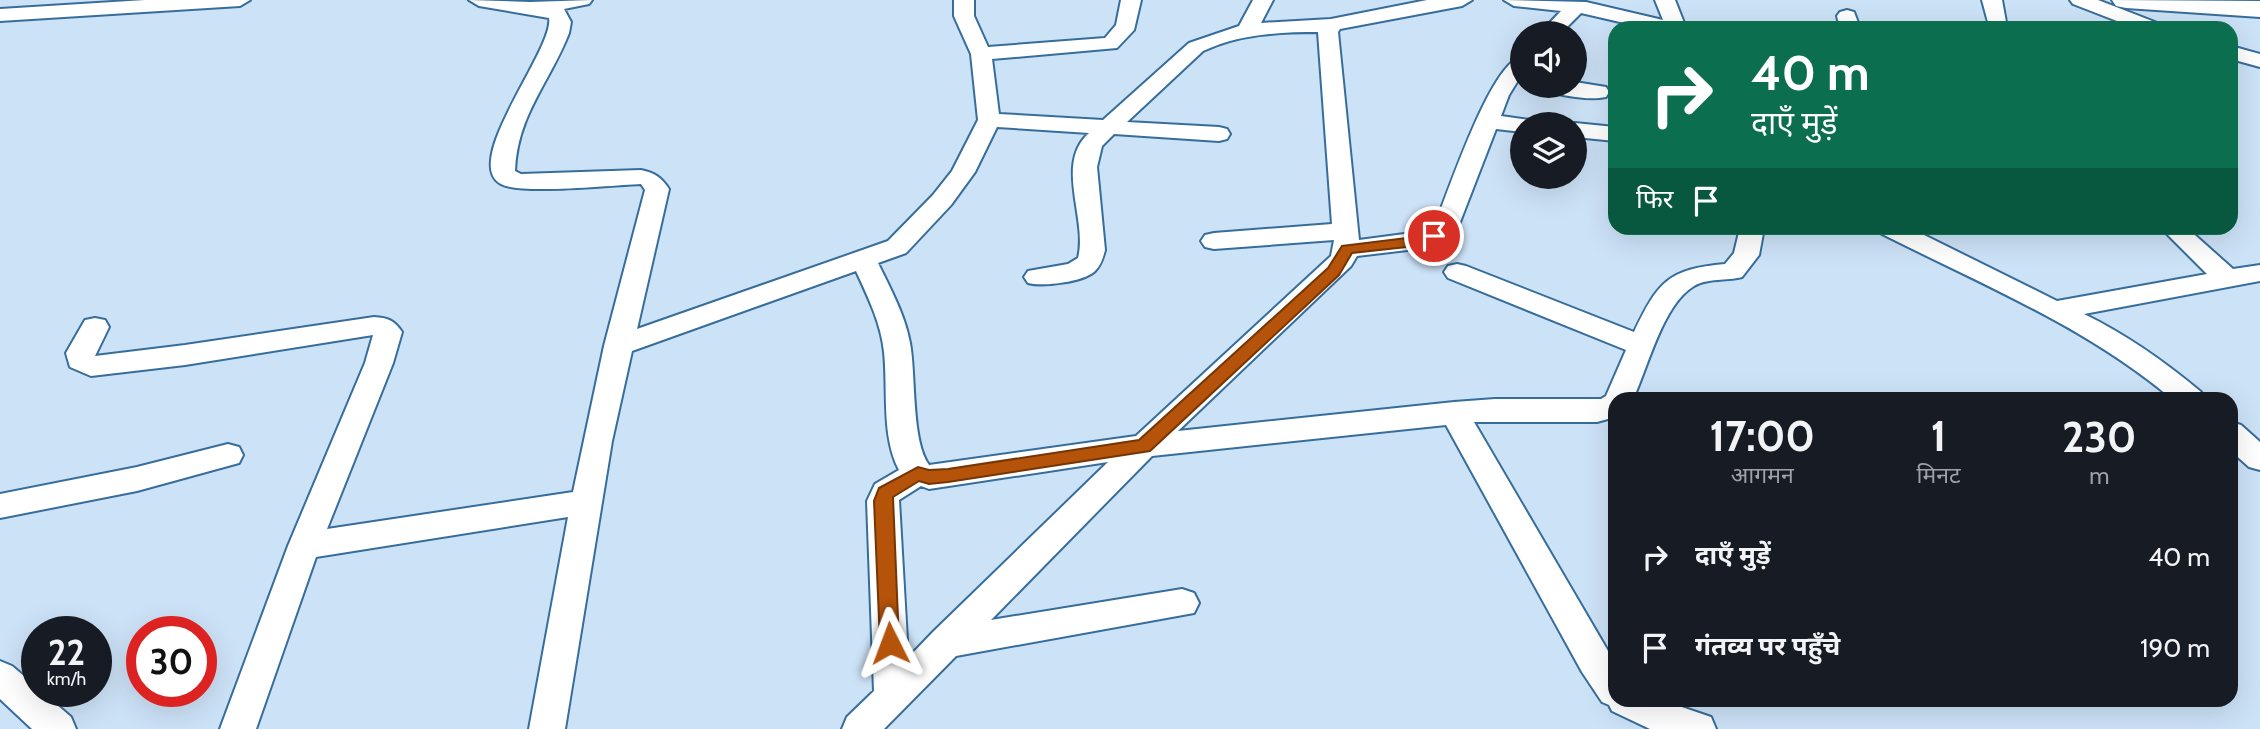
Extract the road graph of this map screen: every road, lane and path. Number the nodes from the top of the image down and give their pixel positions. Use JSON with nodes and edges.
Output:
{"nodes":[{"id":1,"x":240,"y":0,"type":"edge"},
{"id":2,"x":479,"y":0,"type":"edge"},
{"id":3,"x":582,"y":0,"type":"edge"},
{"id":4,"x":964,"y":0,"type":"edge"},
{"id":5,"x":1131,"y":0,"type":"edge"},
{"id":6,"x":1263,"y":0,"type":"edge"},
{"id":7,"x":1462,"y":0,"type":"edge"},
{"id":8,"x":1525,"y":0,"type":"edge"},
{"id":9,"x":1665,"y":0,"type":"edge"},
{"id":10,"x":1992,"y":0,"type":"edge"},
{"id":11,"x":2080,"y":0,"type":"edge"},
{"id":12,"x":1433,"y":2,"type":"edge"},
{"id":13,"x":71,"y":6,"type":"edge"},
{"id":14,"x":1576,"y":7,"type":"junction"},
{"id":15,"x":534,"y":8,"type":"junction"},
{"id":16,"x":2124,"y":9,"type":"edge"},
{"id":17,"x":2260,"y":9,"type":"edge"},
{"id":18,"x":0,"y":15,"type":"edge"},
{"id":19,"x":1562,"y":21,"type":"edge"},
{"id":20,"x":1641,"y":21,"type":"edge"},
{"id":21,"x":1672,"y":21,"type":"edge"},
{"id":22,"x":1996,"y":21,"type":"edge"},
{"id":23,"x":2108,"y":21,"type":"edge"},
{"id":24,"x":2142,"y":21,"type":"edge"},
{"id":25,"x":1332,"y":25,"type":"junction"},
{"id":26,"x":1247,"y":30,"type":"junction"},
{"id":27,"x":981,"y":54,"type":"junction"},
{"id":28,"x":2238,"y":54,"type":"edge"},
{"id":29,"x":2260,"y":61,"type":"edge"},
{"id":30,"x":1510,"y":86,"type":"edge"},
{"id":31,"x":1587,"y":91,"type":"edge"},
{"id":32,"x":1598,"y":92,"type":"dead end"},
{"id":33,"x":989,"y":120,"type":"junction"},
{"id":34,"x":1489,"y":121,"type":"junction"},
{"id":35,"x":1510,"y":124,"type":"edge"},
{"id":36,"x":1107,"y":127,"type":"junction"},
{"id":37,"x":1587,"y":131,"type":"edge"},
{"id":38,"x":1608,"y":133,"type":"edge"},
{"id":39,"x":1219,"y":134,"type":"dead end"},
{"id":40,"x":1750,"y":235,"type":"edge"},
{"id":41,"x":1905,"y":235,"type":"edge"},
{"id":42,"x":2181,"y":235,"type":"edge"},
{"id":43,"x":1346,"y":240,"type":"junction"},
{"id":44,"x":1214,"y":241,"type":"dead end"},
{"id":45,"x":864,"y":261,"type":"junction"},
{"id":46,"x":1457,"y":272,"type":"dead end"},
{"id":47,"x":2260,"y":273,"type":"edge"},
{"id":48,"x":1037,"y":277,"type":"dead end"},
{"id":49,"x":2227,"y":278,"type":"junction"},
{"id":50,"x":2056,"y":310,"type":"junction"},
{"id":51,"x":95,"y":327,"type":"dead end"},
{"id":52,"x":618,"y":345,"type":"junction"},
{"id":53,"x":1642,"y":345,"type":"junction"},
{"id":54,"x":1622,"y":392,"type":"edge"},
{"id":55,"x":2183,"y":392,"type":"edge"},
{"id":56,"x":1608,"y":408,"type":"edge"},
{"id":57,"x":1454,"y":413,"type":"junction"},
{"id":58,"x":2238,"y":439,"type":"edge"},
{"id":59,"x":1144,"y":446,"type":"junction"},
{"id":60,"x":228,"y":455,"type":"dead end"},
{"id":61,"x":2260,"y":459,"type":"edge"},
{"id":62,"x":918,"y":473,"type":"junction"},
{"id":63,"x":586,"y":502,"type":"junction"},
{"id":64,"x":0,"y":506,"type":"edge"},
{"id":65,"x":304,"y":547,"type":"junction"},
{"id":66,"x":1182,"y":603,"type":"dead end"},
{"id":67,"x":946,"y":643,"type":"junction"},
{"id":68,"x":0,"y":677,"type":"edge"},
{"id":69,"x":1608,"y":681,"type":"edge"},
{"id":70,"x":892,"y":696,"type":"junction"},
{"id":71,"x":1638,"y":707,"type":"edge"},
{"id":72,"x":58,"y":729,"type":"edge"},
{"id":73,"x":238,"y":729,"type":"edge"},
{"id":74,"x":547,"y":729,"type":"edge"},
{"id":75,"x":860,"y":729,"type":"edge"},
{"id":76,"x":1698,"y":729,"type":"edge"}],
"edges":[{"from":1,"to":13,"type":"street"},
{"from":2,"to":15,"type":"street"},
{"from":3,"to":15,"type":"street"},
{"from":4,"to":27,"type":"street"},
{"from":5,"to":27,"type":"street"},
{"from":6,"to":26,"type":"street"},
{"from":7,"to":12,"type":"street"},
{"from":8,"to":14,"type":"street"},
{"from":9,"to":21,"type":"street"},
{"from":10,"to":22,"type":"street"},
{"from":11,"to":16,"type":"street"},
{"from":12,"to":25,"type":"street"},
{"from":13,"to":18,"type":"street"},
{"from":14,"to":19,"type":"street"},
{"from":14,"to":20,"type":"street"},
{"from":15,"to":52,"type":"street"},
{"from":16,"to":17,"type":"main road"},
{"from":16,"to":23,"type":"street"},
{"from":16,"to":24,"type":"street"},
{"from":25,"to":26,"type":"street"},
{"from":25,"to":43,"type":"street"},
{"from":26,"to":36,"type":"street"},
{"from":27,"to":33,"type":"street"},
{"from":28,"to":29,"type":"street"},
{"from":30,"to":34,"type":"street"},
{"from":31,"to":32,"type":"street"},
{"from":33,"to":36,"type":"street"},
{"from":33,"to":45,"type":"street"},
{"from":34,"to":35,"type":"street"},
{"from":34,"to":43,"type":"street"},
{"from":36,"to":39,"type":"street"},
{"from":36,"to":48,"type":"street"},
{"from":37,"to":38,"type":"street"},
{"from":40,"to":53,"type":"street"},
{"from":41,"to":50,"type":"street"},
{"from":42,"to":49,"type":"street"},
{"from":43,"to":44,"type":"street"},
{"from":43,"to":59,"type":"street"},
{"from":45,"to":52,"type":"street"},
{"from":45,"to":62,"type":"street"},
{"from":46,"to":53,"type":"street"},
{"from":47,"to":49,"type":"street"},
{"from":49,"to":50,"type":"street"},
{"from":50,"to":55,"type":"street"},
{"from":51,"to":65,"type":"street"},
{"from":52,"to":63,"type":"street"},
{"from":53,"to":54,"type":"street"},
{"from":56,"to":57,"type":"street"},
{"from":57,"to":59,"type":"street"},
{"from":57,"to":69,"type":"street"},
{"from":58,"to":61,"type":"street"},
{"from":59,"to":62,"type":"street"},
{"from":59,"to":67,"type":"street"},
{"from":60,"to":64,"type":"street"},
{"from":62,"to":70,"type":"street"},
{"from":63,"to":65,"type":"street"},
{"from":63,"to":74,"type":"street"},
{"from":65,"to":73,"type":"street"},
{"from":66,"to":67,"type":"street"},
{"from":67,"to":70,"type":"street"},
{"from":68,"to":72,"type":"street"},
{"from":70,"to":75,"type":"street"},
{"from":71,"to":76,"type":"street"}]}
